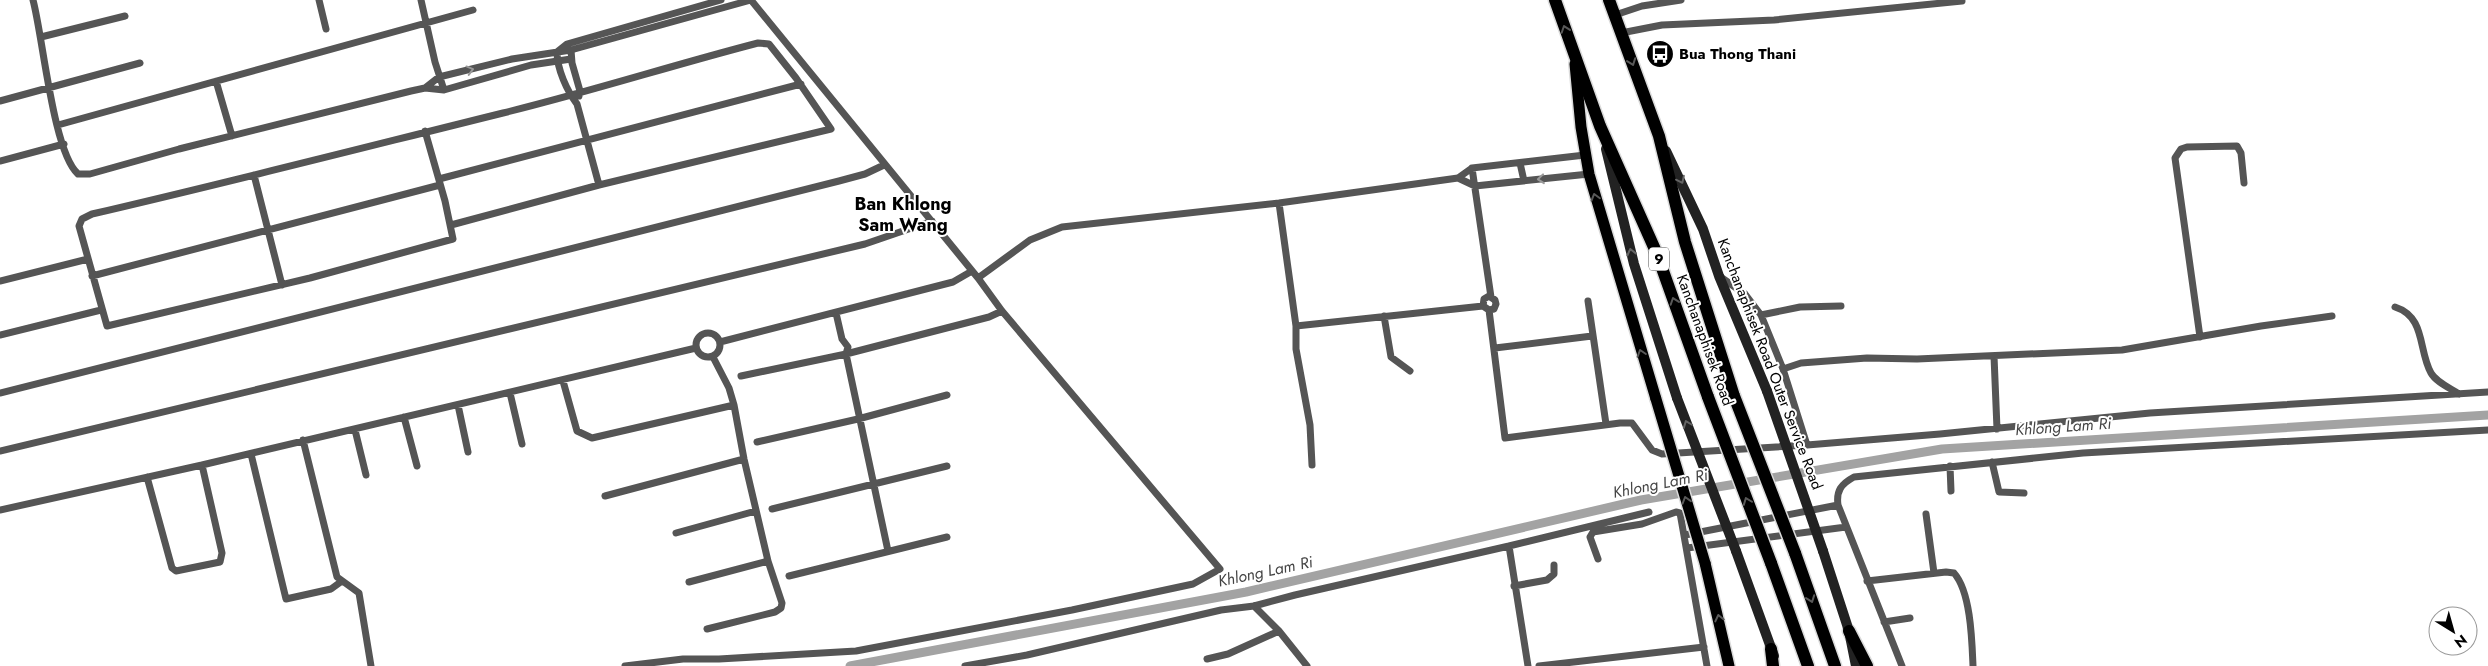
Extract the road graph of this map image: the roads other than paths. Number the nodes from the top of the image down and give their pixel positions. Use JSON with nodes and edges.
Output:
{"nodes":[{"id":1,"x":33,"y":0,"type":"edge"},
{"id":2,"x":320,"y":0,"type":"edge"},
{"id":3,"x":421,"y":0,"type":"edge"},
{"id":4,"x":721,"y":0,"type":"edge"},
{"id":5,"x":751,"y":0,"type":"edge"},
{"id":6,"x":1554,"y":0,"type":"edge"},
{"id":7,"x":1681,"y":0,"type":"edge"},
{"id":8,"x":1612,"y":1,"type":"edge"},
{"id":9,"x":1962,"y":1,"type":"edge"},
{"id":10,"x":473,"y":10,"type":"dead end"},
{"id":11,"x":125,"y":16,"type":"dead end"},
{"id":12,"x":1615,"y":16,"type":"junction"},
{"id":13,"x":426,"y":21,"type":"junction"},
{"id":14,"x":326,"y":29,"type":"dead end"},
{"id":15,"x":1621,"y":33,"type":"junction"},
{"id":16,"x":41,"y":37,"type":"junction"},
{"id":17,"x":571,"y":50,"type":"junction"},
{"id":18,"x":557,"y":52,"type":"junction"},
{"id":19,"x":528,"y":56,"type":"junction"},
{"id":20,"x":1575,"y":59,"type":"junction"},
{"id":21,"x":571,"y":60,"type":"junction"},
{"id":22,"x":558,"y":61,"type":"junction"},
{"id":23,"x":140,"y":63,"type":"dead end"},
{"id":24,"x":531,"y":65,"type":"junction"},
{"id":25,"x":439,"y":77,"type":"junction"},
{"id":26,"x":216,"y":81,"type":"junction"},
{"id":27,"x":801,"y":84,"type":"junction"},
{"id":28,"x":48,"y":88,"type":"junction"},
{"id":29,"x":425,"y":88,"type":"junction"},
{"id":30,"x":444,"y":90,"type":"junction"},
{"id":31,"x":580,"y":91,"type":"junction"},
{"id":32,"x":570,"y":94,"type":"junction"},
{"id":33,"x":0,"y":101,"type":"edge"},
{"id":34,"x":577,"y":104,"type":"junction"},
{"id":35,"x":58,"y":125,"type":"junction"},
{"id":36,"x":1600,"y":126,"type":"junction"},
{"id":37,"x":425,"y":131,"type":"junction"},
{"id":38,"x":232,"y":136,"type":"junction"},
{"id":39,"x":1659,"y":136,"type":"junction"},
{"id":40,"x":587,"y":139,"type":"junction"},
{"id":41,"x":64,"y":144,"type":"junction"},
{"id":42,"x":1585,"y":155,"type":"junction"},
{"id":43,"x":0,"y":161,"type":"edge"},
{"id":44,"x":1520,"y":163,"type":"junction"},
{"id":45,"x":884,"y":166,"type":"junction"},
{"id":46,"x":1472,"y":168,"type":"junction"},
{"id":47,"x":1589,"y":174,"type":"junction"},
{"id":48,"x":254,"y":175,"type":"junction"},
{"id":49,"x":1458,"y":178,"type":"junction"},
{"id":50,"x":1524,"y":181,"type":"junction"},
{"id":51,"x":440,"y":182,"type":"junction"},
{"id":52,"x":2244,"y":183,"type":"dead end"},
{"id":53,"x":599,"y":185,"type":"junction"},
{"id":54,"x":1475,"y":186,"type":"junction"},
{"id":55,"x":1279,"y":203,"type":"junction"},
{"id":56,"x":932,"y":222,"type":"junction"},
{"id":57,"x":450,"y":225,"type":"junction"},
{"id":58,"x":269,"y":230,"type":"junction"},
{"id":59,"x":88,"y":259,"type":"junction"},
{"id":60,"x":972,"y":271,"type":"junction"},
{"id":61,"x":92,"y":276,"type":"junction"},
{"id":62,"x":1719,"y":276,"type":"junction"},
{"id":63,"x":978,"y":278,"type":"junction"},
{"id":64,"x":0,"y":281,"type":"edge"},
{"id":65,"x":282,"y":285,"type":"junction"},
{"id":66,"x":1491,"y":297,"type":"junction"},
{"id":67,"x":1588,"y":301,"type":"dead end"},
{"id":68,"x":1841,"y":306,"type":"dead end"},
{"id":69,"x":2395,"y":307,"type":"dead end"},
{"id":70,"x":1486,"y":308,"type":"junction"},
{"id":71,"x":101,"y":310,"type":"junction"},
{"id":72,"x":1002,"y":311,"type":"junction"},
{"id":73,"x":836,"y":313,"type":"junction"},
{"id":74,"x":1761,"y":315,"type":"junction"},
{"id":75,"x":1384,"y":316,"type":"junction"},
{"id":76,"x":2332,"y":316,"type":"dead end"},
{"id":77,"x":1296,"y":326,"type":"junction"},
{"id":78,"x":0,"y":335,"type":"edge"},
{"id":79,"x":1592,"y":336,"type":"junction"},
{"id":80,"x":2200,"y":337,"type":"junction"},
{"id":81,"x":720,"y":342,"type":"junction"},
{"id":82,"x":696,"y":348,"type":"junction"},
{"id":83,"x":1495,"y":348,"type":"junction"},
{"id":84,"x":846,"y":354,"type":"junction"},
{"id":85,"x":1994,"y":356,"type":"junction"},
{"id":86,"x":713,"y":357,"type":"junction"},
{"id":87,"x":1783,"y":368,"type":"junction"},
{"id":88,"x":1410,"y":371,"type":"dead end"},
{"id":89,"x":741,"y":376,"type":"dead end"},
{"id":90,"x":563,"y":381,"type":"junction"},
{"id":91,"x":2488,"y":392,"type":"edge"},
{"id":92,"x":0,"y":393,"type":"edge"},
{"id":93,"x":510,"y":393,"type":"junction"},
{"id":94,"x":2460,"y":394,"type":"junction"},
{"id":95,"x":947,"y":395,"type":"dead end"},
{"id":96,"x":458,"y":405,"type":"junction"},
{"id":97,"x":734,"y":405,"type":"junction"},
{"id":98,"x":404,"y":418,"type":"junction"},
{"id":99,"x":858,"y":419,"type":"junction"},
{"id":100,"x":1606,"y":424,"type":"junction"},
{"id":101,"x":1997,"y":429,"type":"junction"},
{"id":102,"x":355,"y":430,"type":"junction"},
{"id":103,"x":2488,"y":430,"type":"edge"},
{"id":104,"x":303,"y":440,"type":"junction"},
{"id":105,"x":758,"y":442,"type":"dead end"},
{"id":106,"x":522,"y":444,"type":"dead end"},
{"id":107,"x":1811,"y":444,"type":"junction"},
{"id":108,"x":0,"y":451,"type":"edge"},
{"id":109,"x":468,"y":452,"type":"dead end"},
{"id":110,"x":251,"y":454,"type":"junction"},
{"id":111,"x":744,"y":459,"type":"junction"},
{"id":112,"x":1992,"y":462,"type":"junction"},
{"id":113,"x":1312,"y":465,"type":"dead end"},
{"id":114,"x":202,"y":466,"type":"junction"},
{"id":115,"x":417,"y":466,"type":"dead end"},
{"id":116,"x":947,"y":466,"type":"dead end"},
{"id":117,"x":1950,"y":466,"type":"junction"},
{"id":118,"x":366,"y":475,"type":"dead end"},
{"id":119,"x":148,"y":477,"type":"junction"},
{"id":120,"x":873,"y":484,"type":"junction"},
{"id":121,"x":1952,"y":491,"type":"dead end"},
{"id":122,"x":2024,"y":493,"type":"dead end"},
{"id":123,"x":605,"y":496,"type":"dead end"},
{"id":124,"x":1838,"y":505,"type":"junction"},
{"id":125,"x":772,"y":509,"type":"dead end"},
{"id":126,"x":0,"y":510,"type":"edge"},
{"id":127,"x":756,"y":511,"type":"junction"},
{"id":128,"x":1649,"y":512,"type":"dead end"},
{"id":129,"x":1926,"y":514,"type":"dead end"},
{"id":130,"x":1780,"y":516,"type":"junction"},
{"id":131,"x":1846,"y":527,"type":"junction"},
{"id":132,"x":676,"y":533,"type":"dead end"},
{"id":133,"x":1685,"y":535,"type":"junction"},
{"id":134,"x":947,"y":537,"type":"dead end"},
{"id":135,"x":1509,"y":546,"type":"junction"},
{"id":136,"x":1687,"y":548,"type":"junction"},
{"id":137,"x":888,"y":551,"type":"junction"},
{"id":138,"x":1598,"y":559,"type":"dead end"},
{"id":139,"x":768,"y":561,"type":"junction"},
{"id":140,"x":1554,"y":565,"type":"dead end"},
{"id":141,"x":1934,"y":573,"type":"junction"},
{"id":142,"x":789,"y":576,"type":"dead end"},
{"id":143,"x":342,"y":581,"type":"junction"},
{"id":144,"x":1867,"y":581,"type":"junction"},
{"id":145,"x":689,"y":582,"type":"dead end"},
{"id":146,"x":1514,"y":586,"type":"junction"},
{"id":147,"x":1254,"y":606,"type":"junction"},
{"id":148,"x":1910,"y":618,"type":"dead end"},
{"id":149,"x":1884,"y":622,"type":"junction"},
{"id":150,"x":707,"y":629,"type":"dead end"},
{"id":151,"x":1280,"y":631,"type":"junction"},
{"id":152,"x":1849,"y":631,"type":"junction"},
{"id":153,"x":1704,"y":647,"type":"junction"},
{"id":154,"x":1771,"y":649,"type":"junction"},
{"id":155,"x":1207,"y":659,"type":"dead end"},
{"id":156,"x":371,"y":666,"type":"edge"},
{"id":157,"x":625,"y":666,"type":"edge"},
{"id":158,"x":964,"y":666,"type":"edge"},
{"id":159,"x":1307,"y":666,"type":"edge"},
{"id":160,"x":1528,"y":666,"type":"edge"},
{"id":161,"x":1539,"y":666,"type":"edge"},
{"id":162,"x":1707,"y":666,"type":"edge"},
{"id":163,"x":1728,"y":666,"type":"edge"},
{"id":164,"x":1773,"y":666,"type":"edge"},
{"id":165,"x":1778,"y":666,"type":"edge"},
{"id":166,"x":1808,"y":666,"type":"edge"},
{"id":167,"x":1835,"y":666,"type":"edge"},
{"id":168,"x":1856,"y":666,"type":"edge"},
{"id":169,"x":1867,"y":666,"type":"edge"},
{"id":170,"x":1902,"y":666,"type":"edge"},
{"id":171,"x":1973,"y":666,"type":"edge"}],
"edges":[{"from":1,"to":16,"type":"street"},
{"from":2,"to":14,"type":"street"},
{"from":3,"to":13,"type":"street"},
{"from":4,"to":18,"type":"street"},
{"from":5,"to":17,"type":"street"},
{"from":5,"to":45,"type":"street"},
{"from":20,"to":6,"type":"highway","name":"Kanchanaphisek Road","number":"9","one_way":true},
{"from":7,"to":12,"type":"street"},
{"from":8,"to":12,"type":"highway","name":"Kanchanaphisek Road","number":"9"},
{"from":9,"to":15,"type":"street"},
{"from":10,"to":13,"type":"street"},
{"from":11,"to":16,"type":"street"},
{"from":12,"to":15,"type":"highway","name":"Kanchanaphisek Road","number":"9"},
{"from":13,"to":25,"type":"street"},
{"from":13,"to":26,"type":"street"},
{"from":15,"to":39,"type":"highway","name":"Kanchanaphisek Road","number":"9","one_way":true},
{"from":16,"to":28,"type":"street"},
{"from":17,"to":18,"type":"street"},
{"from":17,"to":21,"type":"street"},
{"from":18,"to":19,"type":"street"},
{"from":18,"to":22,"type":"street"},
{"from":19,"to":24,"type":"street"},
{"from":25,"to":19,"type":"street","one_way":true},
{"from":20,"to":36,"type":"highway","name":"Kanchanaphisek Road","number":"9"},
{"from":20,"to":42,"type":"main road"},
{"from":21,"to":22,"type":"street"},
{"from":21,"to":31,"type":"street"},
{"from":22,"to":24,"type":"street"},
{"from":22,"to":32,"type":"street"},
{"from":23,"to":28,"type":"street"},
{"from":24,"to":30,"type":"street"},
{"from":25,"to":29,"type":"street"},
{"from":25,"to":30,"type":"street"},
{"from":26,"to":35,"type":"street"},
{"from":26,"to":38,"type":"street"},
{"from":27,"to":31,"type":"street"},
{"from":27,"to":40,"type":"street"},
{"from":27,"to":53,"type":"street"},
{"from":28,"to":33,"type":"street"},
{"from":28,"to":35,"type":"street"},
{"from":29,"to":30,"type":"street"},
{"from":29,"to":38,"type":"street"},
{"from":31,"to":32,"type":"street"},
{"from":31,"to":34,"type":"street"},
{"from":32,"to":34,"type":"street"},
{"from":32,"to":37,"type":"street"},
{"from":34,"to":40,"type":"street"},
{"from":35,"to":41,"type":"street"},
{"from":154,"to":36,"type":"main road","one_way":true,"bridge":true},
{"from":166,"to":36,"type":"highway","name":"Kanchanaphisek Road","number":"9","one_way":true,"bridge":true},
{"from":37,"to":48,"type":"street"},
{"from":37,"to":51,"type":"street"},
{"from":38,"to":41,"type":"street"},
{"from":39,"to":62,"type":"main road","name":"Kanchanaphisek Road Outer Service Road","one_way":true},
{"from":39,"to":130,"type":"highway","name":"Kanchanaphisek Road","number":"9","bridge":true},
{"from":40,"to":51,"type":"street"},
{"from":40,"to":53,"type":"street"},
{"from":41,"to":43,"type":"street"},
{"from":42,"to":44,"type":"street"},
{"from":42,"to":47,"type":"main road"},
{"from":44,"to":46,"type":"street"},
{"from":44,"to":50,"type":"street"},
{"from":45,"to":56,"type":"street"},
{"from":45,"to":92,"type":"street"},
{"from":46,"to":49,"type":"street"},
{"from":46,"to":54,"type":"street"},
{"from":47,"to":50,"type":"street","one_way":true},
{"from":163,"to":47,"type":"main road","one_way":true,"bridge":true},
{"from":48,"to":58,"type":"street"},
{"from":48,"to":59,"type":"street"},
{"from":49,"to":54,"type":"street"},
{"from":49,"to":55,"type":"street"},
{"from":50,"to":54,"type":"street"},
{"from":51,"to":57,"type":"street"},
{"from":51,"to":58,"type":"street"},
{"from":52,"to":80,"type":"street"},
{"from":53,"to":57,"type":"street"},
{"from":54,"to":66,"type":"street"},
{"from":55,"to":63,"type":"street"},
{"from":55,"to":77,"type":"street"},
{"from":56,"to":60,"type":"street"},
{"from":56,"to":108,"type":"street"},
{"from":57,"to":65,"type":"street"},
{"from":58,"to":61,"type":"street"},
{"from":58,"to":65,"type":"street"},
{"from":59,"to":61,"type":"street"},
{"from":59,"to":64,"type":"street"},
{"from":60,"to":63,"type":"street"},
{"from":60,"to":73,"type":"street"},
{"from":61,"to":71,"type":"street"},
{"from":62,"to":74,"type":"street"},
{"from":62,"to":152,"type":"main road","name":"Kanchanaphisek Road Outer Service Road","bridge":true},
{"from":63,"to":72,"type":"street"},
{"from":65,"to":71,"type":"street"},
{"from":66,"to":70,"type":"street"},
{"from":66,"to":70,"type":"street"},
{"from":67,"to":79,"type":"street"},
{"from":68,"to":74,"type":"street"},
{"from":69,"to":94,"type":"street"},
{"from":70,"to":75,"type":"street"},
{"from":70,"to":83,"type":"street"},
{"from":71,"to":78,"type":"street"},
{"from":72,"to":84,"type":"street"},
{"from":72,"to":157,"type":"street"},
{"from":73,"to":81,"type":"street"},
{"from":73,"to":84,"type":"street"},
{"from":74,"to":87,"type":"street"},
{"from":75,"to":77,"type":"street"},
{"from":75,"to":88,"type":"street"},
{"from":76,"to":80,"type":"street"},
{"from":77,"to":113,"type":"street"},
{"from":79,"to":83,"type":"street"},
{"from":79,"to":100,"type":"street"},
{"from":80,"to":85,"type":"street"},
{"from":81,"to":82,"type":"street"},
{"from":81,"to":86,"type":"street"},
{"from":82,"to":86,"type":"street"},
{"from":82,"to":90,"type":"street"},
{"from":83,"to":100,"type":"street"},
{"from":84,"to":89,"type":"street"},
{"from":84,"to":99,"type":"street"},
{"from":85,"to":87,"type":"street"},
{"from":85,"to":101,"type":"street"},
{"from":86,"to":97,"type":"street"},
{"from":87,"to":107,"type":"street"},
{"from":90,"to":93,"type":"street"},
{"from":90,"to":97,"type":"street"},
{"from":91,"to":94,"type":"street"},
{"from":93,"to":96,"type":"street"},
{"from":93,"to":106,"type":"street"},
{"from":94,"to":101,"type":"street"},
{"from":95,"to":99,"type":"street"},
{"from":96,"to":98,"type":"street"},
{"from":96,"to":109,"type":"street"},
{"from":97,"to":111,"type":"street"},
{"from":98,"to":102,"type":"street"},
{"from":98,"to":115,"type":"street"},
{"from":99,"to":105,"type":"street"},
{"from":99,"to":120,"type":"street"},
{"from":100,"to":107,"type":"street"},
{"from":101,"to":107,"type":"street"},
{"from":102,"to":104,"type":"street"},
{"from":102,"to":118,"type":"street"},
{"from":103,"to":112,"type":"street"},
{"from":104,"to":110,"type":"street"},
{"from":104,"to":143,"type":"street"},
{"from":110,"to":114,"type":"street"},
{"from":110,"to":143,"type":"street"},
{"from":111,"to":123,"type":"street"},
{"from":111,"to":127,"type":"street"},
{"from":112,"to":117,"type":"street"},
{"from":112,"to":122,"type":"street"},
{"from":114,"to":119,"type":"street"},
{"from":114,"to":119,"type":"street"},
{"from":116,"to":120,"type":"street"},
{"from":117,"to":121,"type":"street"},
{"from":117,"to":124,"type":"street"},
{"from":119,"to":126,"type":"street"},
{"from":120,"to":125,"type":"street"},
{"from":120,"to":137,"type":"street"},
{"from":124,"to":130,"type":"street"},
{"from":124,"to":131,"type":"street"},
{"from":127,"to":132,"type":"street"},
{"from":127,"to":139,"type":"street"},
{"from":128,"to":135,"type":"street"},
{"from":129,"to":141,"type":"street"},
{"from":130,"to":133,"type":"street"},
{"from":130,"to":167,"type":"highway","name":"Kanchanaphisek Road","number":"9","one_way":true,"bridge":true},
{"from":131,"to":136,"type":"street"},
{"from":131,"to":144,"type":"street"},
{"from":133,"to":136,"type":"street"},
{"from":133,"to":138,"type":"street"},
{"from":134,"to":137,"type":"street"},
{"from":135,"to":146,"type":"street"},
{"from":135,"to":147,"type":"street"},
{"from":136,"to":153,"type":"street"},
{"from":137,"to":142,"type":"street"},
{"from":139,"to":145,"type":"street"},
{"from":139,"to":150,"type":"street"},
{"from":140,"to":146,"type":"street"},
{"from":141,"to":144,"type":"street"},
{"from":141,"to":171,"type":"street"},
{"from":143,"to":156,"type":"street"},
{"from":144,"to":149,"type":"street"},
{"from":146,"to":160,"type":"street"},
{"from":147,"to":151,"type":"street"},
{"from":147,"to":158,"type":"street"},
{"from":148,"to":149,"type":"street"},
{"from":149,"to":170,"type":"street"},
{"from":151,"to":155,"type":"street"},
{"from":151,"to":159,"type":"street"},
{"from":152,"to":168,"type":"main road","name":"Kanchanaphisek Road Outer Service Road"},
{"from":152,"to":169,"type":"highway"},
{"from":153,"to":161,"type":"street"},
{"from":153,"to":162,"type":"street"},
{"from":154,"to":164,"type":"highway"},
{"from":154,"to":165,"type":"main road"}]}
